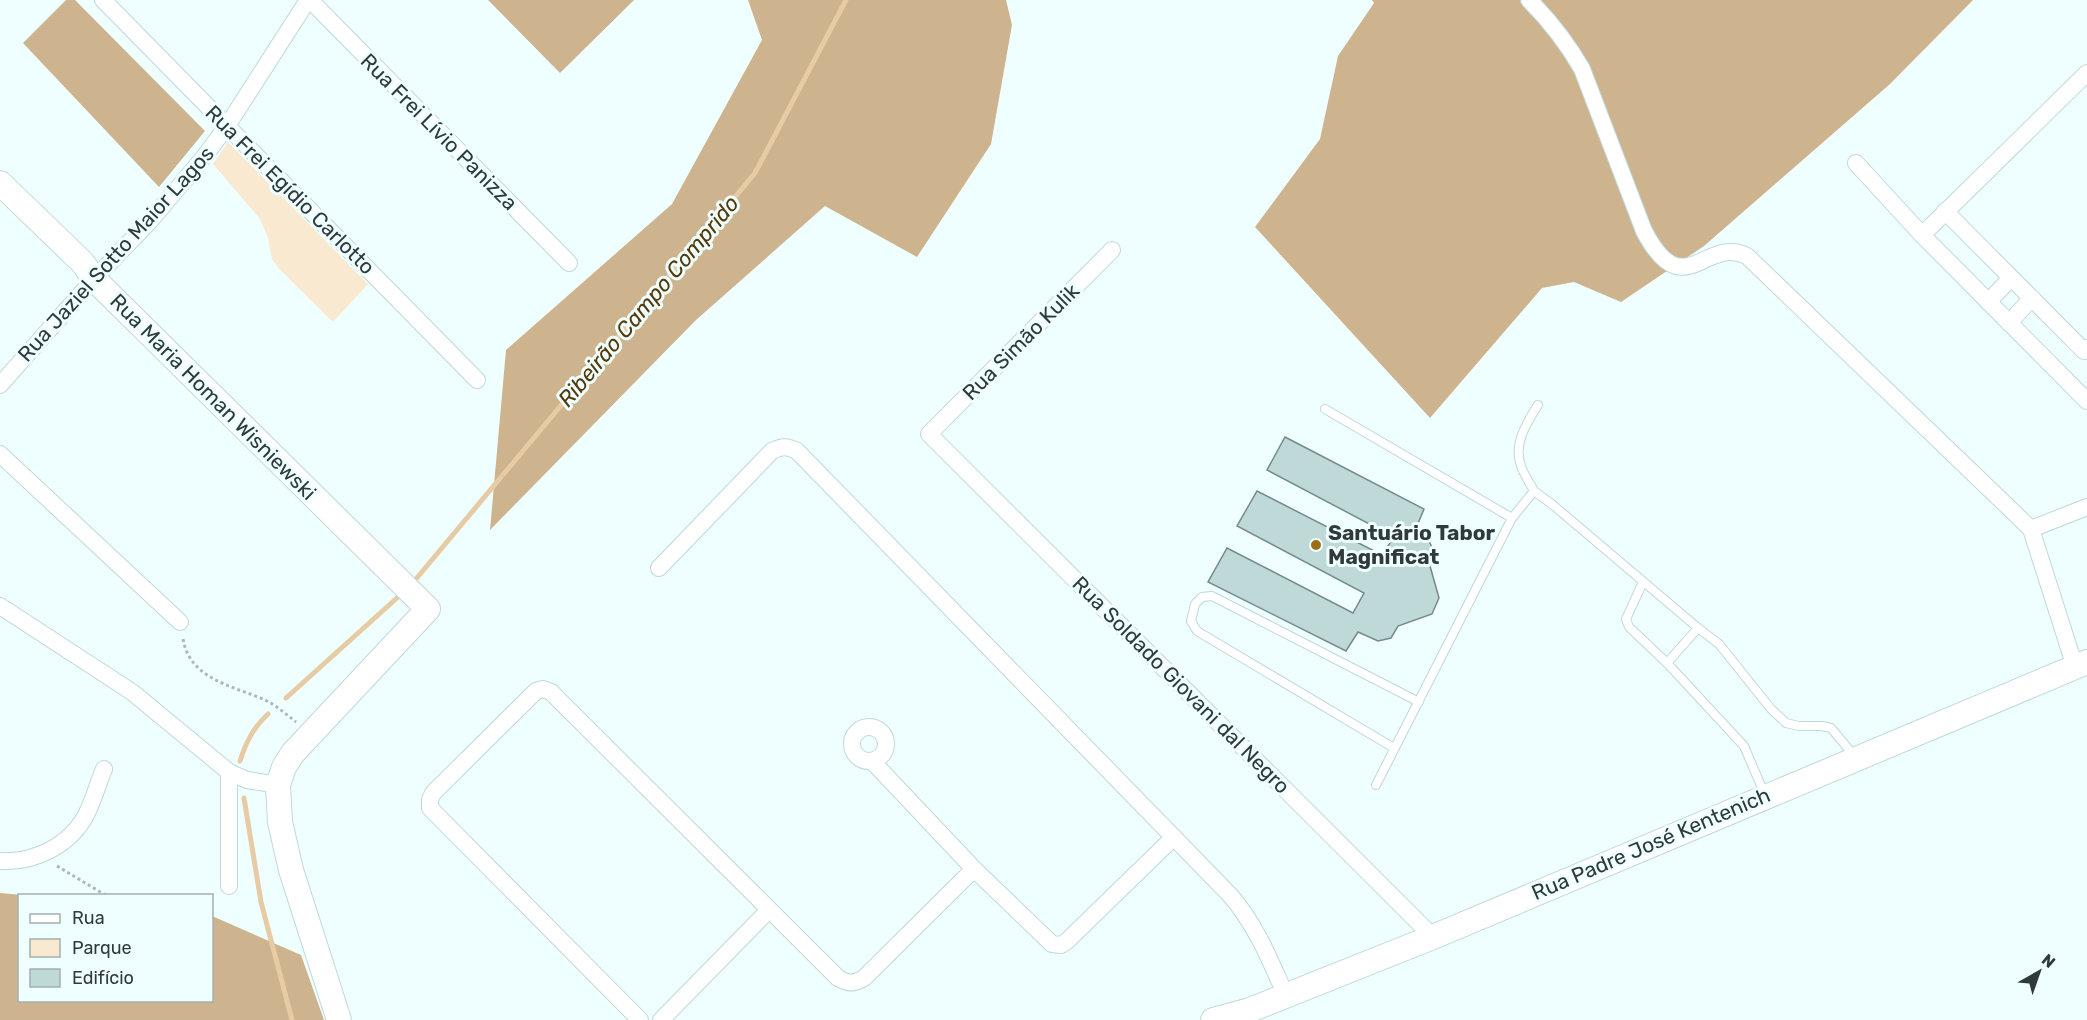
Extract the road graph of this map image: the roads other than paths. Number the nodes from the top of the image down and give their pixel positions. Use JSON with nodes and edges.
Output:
{"nodes":[{"id":1,"x":103,"y":0,"type":"edge"},
{"id":2,"x":309,"y":0,"type":"edge"},
{"id":3,"x":1529,"y":0,"type":"edge"},
{"id":4,"x":2087,"y":73,"type":"edge"},
{"id":5,"x":228,"y":126,"type":"junction"},
{"id":6,"x":1856,"y":163,"type":"dead end"},
{"id":7,"x":0,"y":183,"type":"edge"},
{"id":8,"x":1946,"y":212,"type":"junction"},
{"id":9,"x":1922,"y":235,"type":"junction"},
{"id":10,"x":1112,"y":250,"type":"dead end"},
{"id":11,"x":569,"y":263,"type":"dead end"},
{"id":12,"x":2011,"y":278,"type":"junction"},
{"id":13,"x":94,"y":279,"type":"junction"},
{"id":14,"x":2031,"y":298,"type":"junction"},
{"id":15,"x":1988,"y":302,"type":"junction"},
{"id":16,"x":2009,"y":323,"type":"junction"},
{"id":17,"x":2087,"y":348,"type":"edge"},
{"id":18,"x":477,"y":380,"type":"dead end"},
{"id":19,"x":0,"y":385,"type":"edge"},
{"id":20,"x":2087,"y":401,"type":"edge"},
{"id":21,"x":1538,"y":405,"type":"dead end"},
{"id":22,"x":1325,"y":410,"type":"dead end"},
{"id":23,"x":929,"y":434,"type":"joint"},
{"id":24,"x":0,"y":454,"type":"edge"},
{"id":25,"x":1534,"y":491,"type":"junction"},
{"id":26,"x":2087,"y":507,"type":"edge"},
{"id":27,"x":1512,"y":518,"type":"junction"},
{"id":28,"x":2031,"y":529,"type":"junction"},
{"id":29,"x":659,"y":568,"type":"dead end"},
{"id":30,"x":1643,"y":582,"type":"junction"},
{"id":31,"x":0,"y":606,"type":"edge"},
{"id":32,"x":180,"y":622,"type":"road end"},
{"id":33,"x":1698,"y":628,"type":"junction"},
{"id":34,"x":1667,"y":663,"type":"junction"},
{"id":35,"x":2081,"y":665,"type":"edge"},
{"id":36,"x":1419,"y":702,"type":"junction"},
{"id":37,"x":1394,"y":748,"type":"junction"},
{"id":38,"x":1856,"y":759,"type":"junction"},
{"id":39,"x":873,"y":761,"type":"dead end"},
{"id":40,"x":104,"y":769,"type":"dead end"},
{"id":41,"x":229,"y":772,"type":"junction"},
{"id":42,"x":278,"y":785,"type":"junction"},
{"id":43,"x":1376,"y":785,"type":"dead end"},
{"id":44,"x":1766,"y":796,"type":"junction"},
{"id":45,"x":1174,"y":837,"type":"junction"},
{"id":46,"x":0,"y":861,"type":"edge"},
{"id":47,"x":974,"y":869,"type":"junction"},
{"id":48,"x":229,"y":886,"type":"dead end"},
{"id":49,"x":769,"y":910,"type":"junction"},
{"id":50,"x":1433,"y":936,"type":"junction"},
{"id":51,"x":1286,"y":996,"type":"junction"},
{"id":52,"x":339,"y":1020,"type":"edge"},
{"id":53,"x":640,"y":1020,"type":"edge"},
{"id":54,"x":661,"y":1020,"type":"edge"},
{"id":55,"x":1213,"y":1020,"type":"edge"}],
"edges":[{"from":1,"to":5,"type":"street","name":"Rua Frei Egídio Carlotto"},
{"from":2,"to":5,"type":"street","name":"Rua Jaziel Sotto Maior Lagos"},
{"from":2,"to":11,"type":"street","name":"Rua Frei Lívio Panizza"},
{"from":3,"to":28,"type":"street"},
{"from":4,"to":8,"type":"street"},
{"from":5,"to":13,"type":"street","name":"Rua Jaziel Sotto Maior Lagos"},
{"from":5,"to":18,"type":"street","name":"Rua Frei Egídio Carlotto"},
{"from":6,"to":9,"type":"street"},
{"from":7,"to":13,"type":"street","name":"Rua Maria Homan Wisniewski"},
{"from":8,"to":9,"type":"street"},
{"from":8,"to":12,"type":"street"},
{"from":9,"to":15,"type":"street"},
{"from":10,"to":23,"type":"street","name":"Rua Simão Kulik"},
{"from":12,"to":14,"type":"street"},
{"from":12,"to":15,"type":"street"},
{"from":13,"to":19,"type":"street","name":"Rua Jaziel Sotto Maior Lagos"},
{"from":13,"to":42,"type":"street","name":"Rua Maria Homan Wisniewski"},
{"from":14,"to":16,"type":"street"},
{"from":14,"to":17,"type":"street"},
{"from":15,"to":16,"type":"street"},
{"from":16,"to":20,"type":"street"},
{"from":21,"to":25,"type":"lane"},
{"from":22,"to":27,"type":"lane"},
{"from":23,"to":50,"type":"street","name":"Rua Soldado Giovani dal Negro"},
{"from":24,"to":32,"type":"street"},
{"from":25,"to":27,"type":"lane"},
{"from":25,"to":30,"type":"lane"},
{"from":26,"to":28,"type":"street"},
{"from":27,"to":36,"type":"lane"},
{"from":28,"to":35,"type":"street"},
{"from":29,"to":45,"type":"street"},
{"from":30,"to":33,"type":"lane"},
{"from":30,"to":34,"type":"lane"},
{"from":31,"to":41,"type":"street"},
{"from":33,"to":34,"type":"lane"},
{"from":33,"to":38,"type":"lane"},
{"from":34,"to":44,"type":"lane"},
{"from":35,"to":38,"type":"street","name":"Rua Padre José Kentenich"},
{"from":36,"to":37,"type":"lane"},
{"from":36,"to":37,"type":"lane"},
{"from":37,"to":43,"type":"lane"},
{"from":38,"to":44,"type":"street","name":"Rua Padre José Kentenich"},
{"from":39,"to":47,"type":"street"},
{"from":40,"to":46,"type":"street"},
{"from":41,"to":42,"type":"street"},
{"from":41,"to":48,"type":"street"},
{"from":42,"to":52,"type":"street"},
{"from":44,"to":50,"type":"street","name":"Rua Padre José Kentenich"},
{"from":45,"to":47,"type":"street"},
{"from":45,"to":51,"type":"street"},
{"from":47,"to":49,"type":"street"},
{"from":49,"to":53,"type":"street"},
{"from":49,"to":54,"type":"street"},
{"from":50,"to":51,"type":"street","name":"Rua Padre José Kentenich"},
{"from":51,"to":55,"type":"street","name":"Rua Padre José Kentenich"}]}
